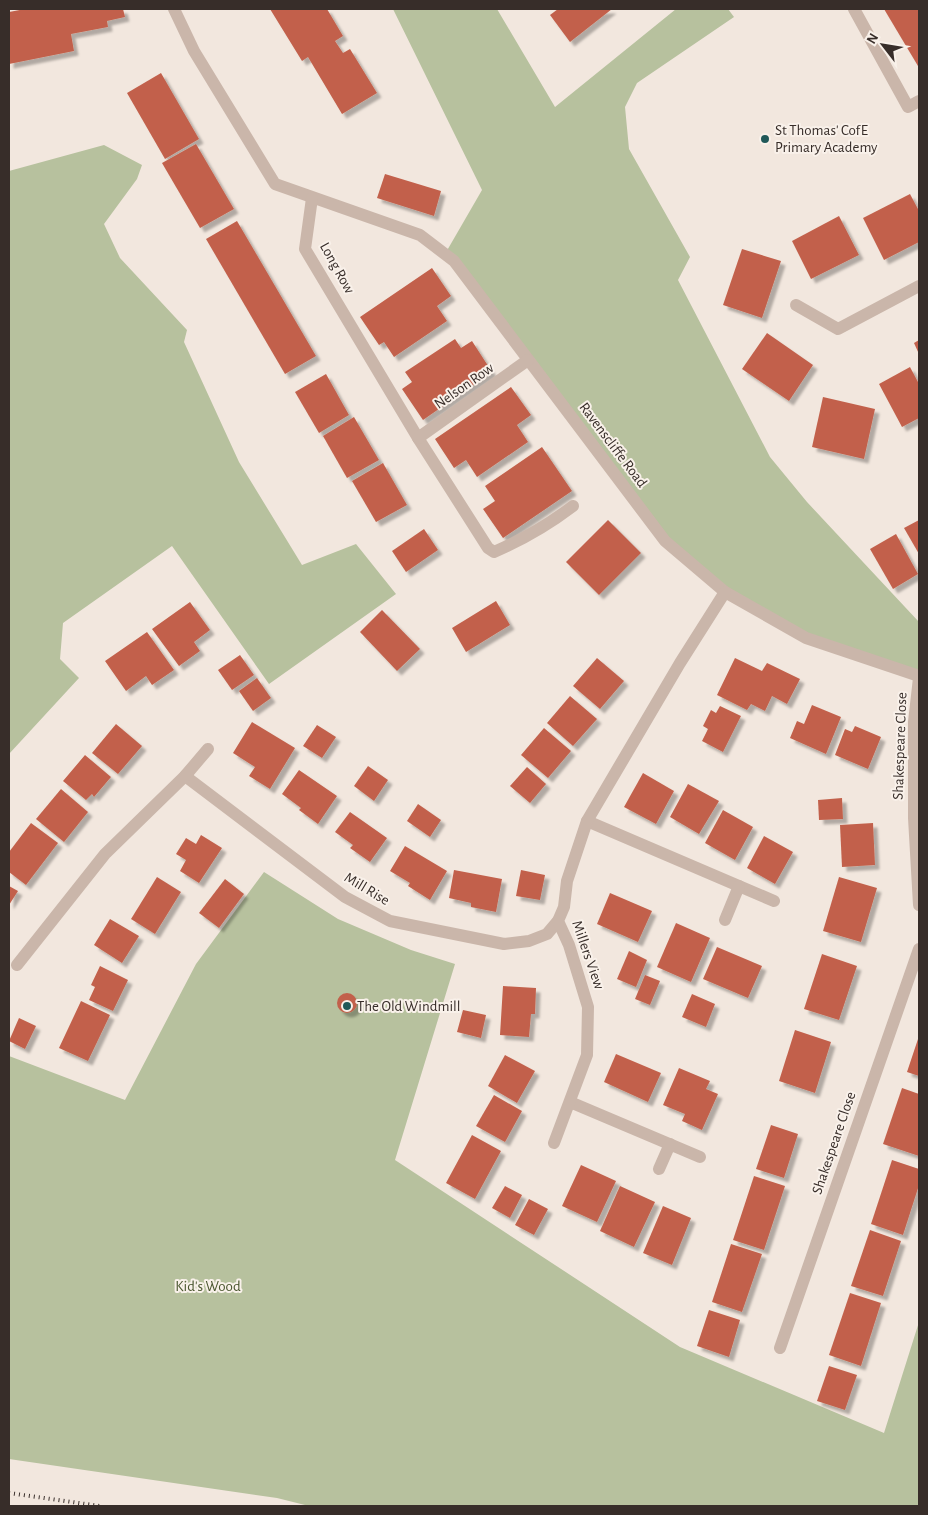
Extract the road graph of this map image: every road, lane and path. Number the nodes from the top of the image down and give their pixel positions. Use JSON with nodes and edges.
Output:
{"nodes":[{"id":1,"x":174,"y":9,"type":"edge"},
{"id":2,"x":854,"y":9,"type":"edge"},
{"id":3,"x":919,"y":101,"type":"edge"},
{"id":4,"x":312,"y":198,"type":"junction"},
{"id":5,"x":919,"y":286,"type":"edge"},
{"id":6,"x":796,"y":304,"type":"dead end"},
{"id":7,"x":528,"y":360,"type":"junction"},
{"id":8,"x":418,"y":438,"type":"junction"},
{"id":9,"x":573,"y":506,"type":"dead end"},
{"id":10,"x":725,"y":592,"type":"junction"},
{"id":11,"x":919,"y":677,"type":"edge"},
{"id":12,"x":208,"y":749,"type":"dead end"},
{"id":13,"x":185,"y":776,"type":"junction"},
{"id":14,"x":587,"y":821,"type":"junction"},
{"id":15,"x":739,"y":886,"type":"junction"},
{"id":16,"x":774,"y":901,"type":"dead end"},
{"id":17,"x":919,"y":905,"type":"edge"},
{"id":18,"x":725,"y":920,"type":"dead end"},
{"id":19,"x":558,"y":921,"type":"junction"},
{"id":20,"x":919,"y":949,"type":"edge"},
{"id":21,"x":17,"y":965,"type":"dead end"},
{"id":22,"x":570,"y":1102,"type":"junction"},
{"id":23,"x":554,"y":1143,"type":"dead end"},
{"id":24,"x":670,"y":1144,"type":"junction"},
{"id":25,"x":700,"y":1157,"type":"dead end"},
{"id":26,"x":659,"y":1169,"type":"dead end"},
{"id":27,"x":780,"y":1348,"type":"dead end"}],
"edges":[{"from":1,"to":4,"type":"street"},
{"from":2,"to":3,"type":"street"},
{"from":4,"to":7,"type":"street","name":"Ravenscliffe Road"},
{"from":4,"to":8,"type":"street","name":"Long Row"},
{"from":5,"to":6,"type":"street"},
{"from":7,"to":8,"type":"street","name":"Nelson Row"},
{"from":7,"to":10,"type":"street","name":"Ravenscliffe Road"},
{"from":8,"to":9,"type":"street","name":"Long Row"},
{"from":10,"to":11,"type":"street","name":"Ravenscliffe Road"},
{"from":10,"to":14,"type":"street","name":"Millers View"},
{"from":11,"to":17,"type":"street","name":"Shakespeare Close"},
{"from":12,"to":13,"type":"street"},
{"from":13,"to":19,"type":"street","name":"Mill Rise"},
{"from":13,"to":21,"type":"street"},
{"from":14,"to":15,"type":"street"},
{"from":14,"to":19,"type":"street","name":"Millers View"},
{"from":15,"to":16,"type":"street"},
{"from":15,"to":18,"type":"street"},
{"from":19,"to":22,"type":"street","name":"Millers View"},
{"from":20,"to":27,"type":"street","name":"Shakespeare Close"},
{"from":22,"to":23,"type":"street","name":"Millers View"},
{"from":22,"to":24,"type":"street"},
{"from":24,"to":25,"type":"street"},
{"from":24,"to":26,"type":"street"}]}
